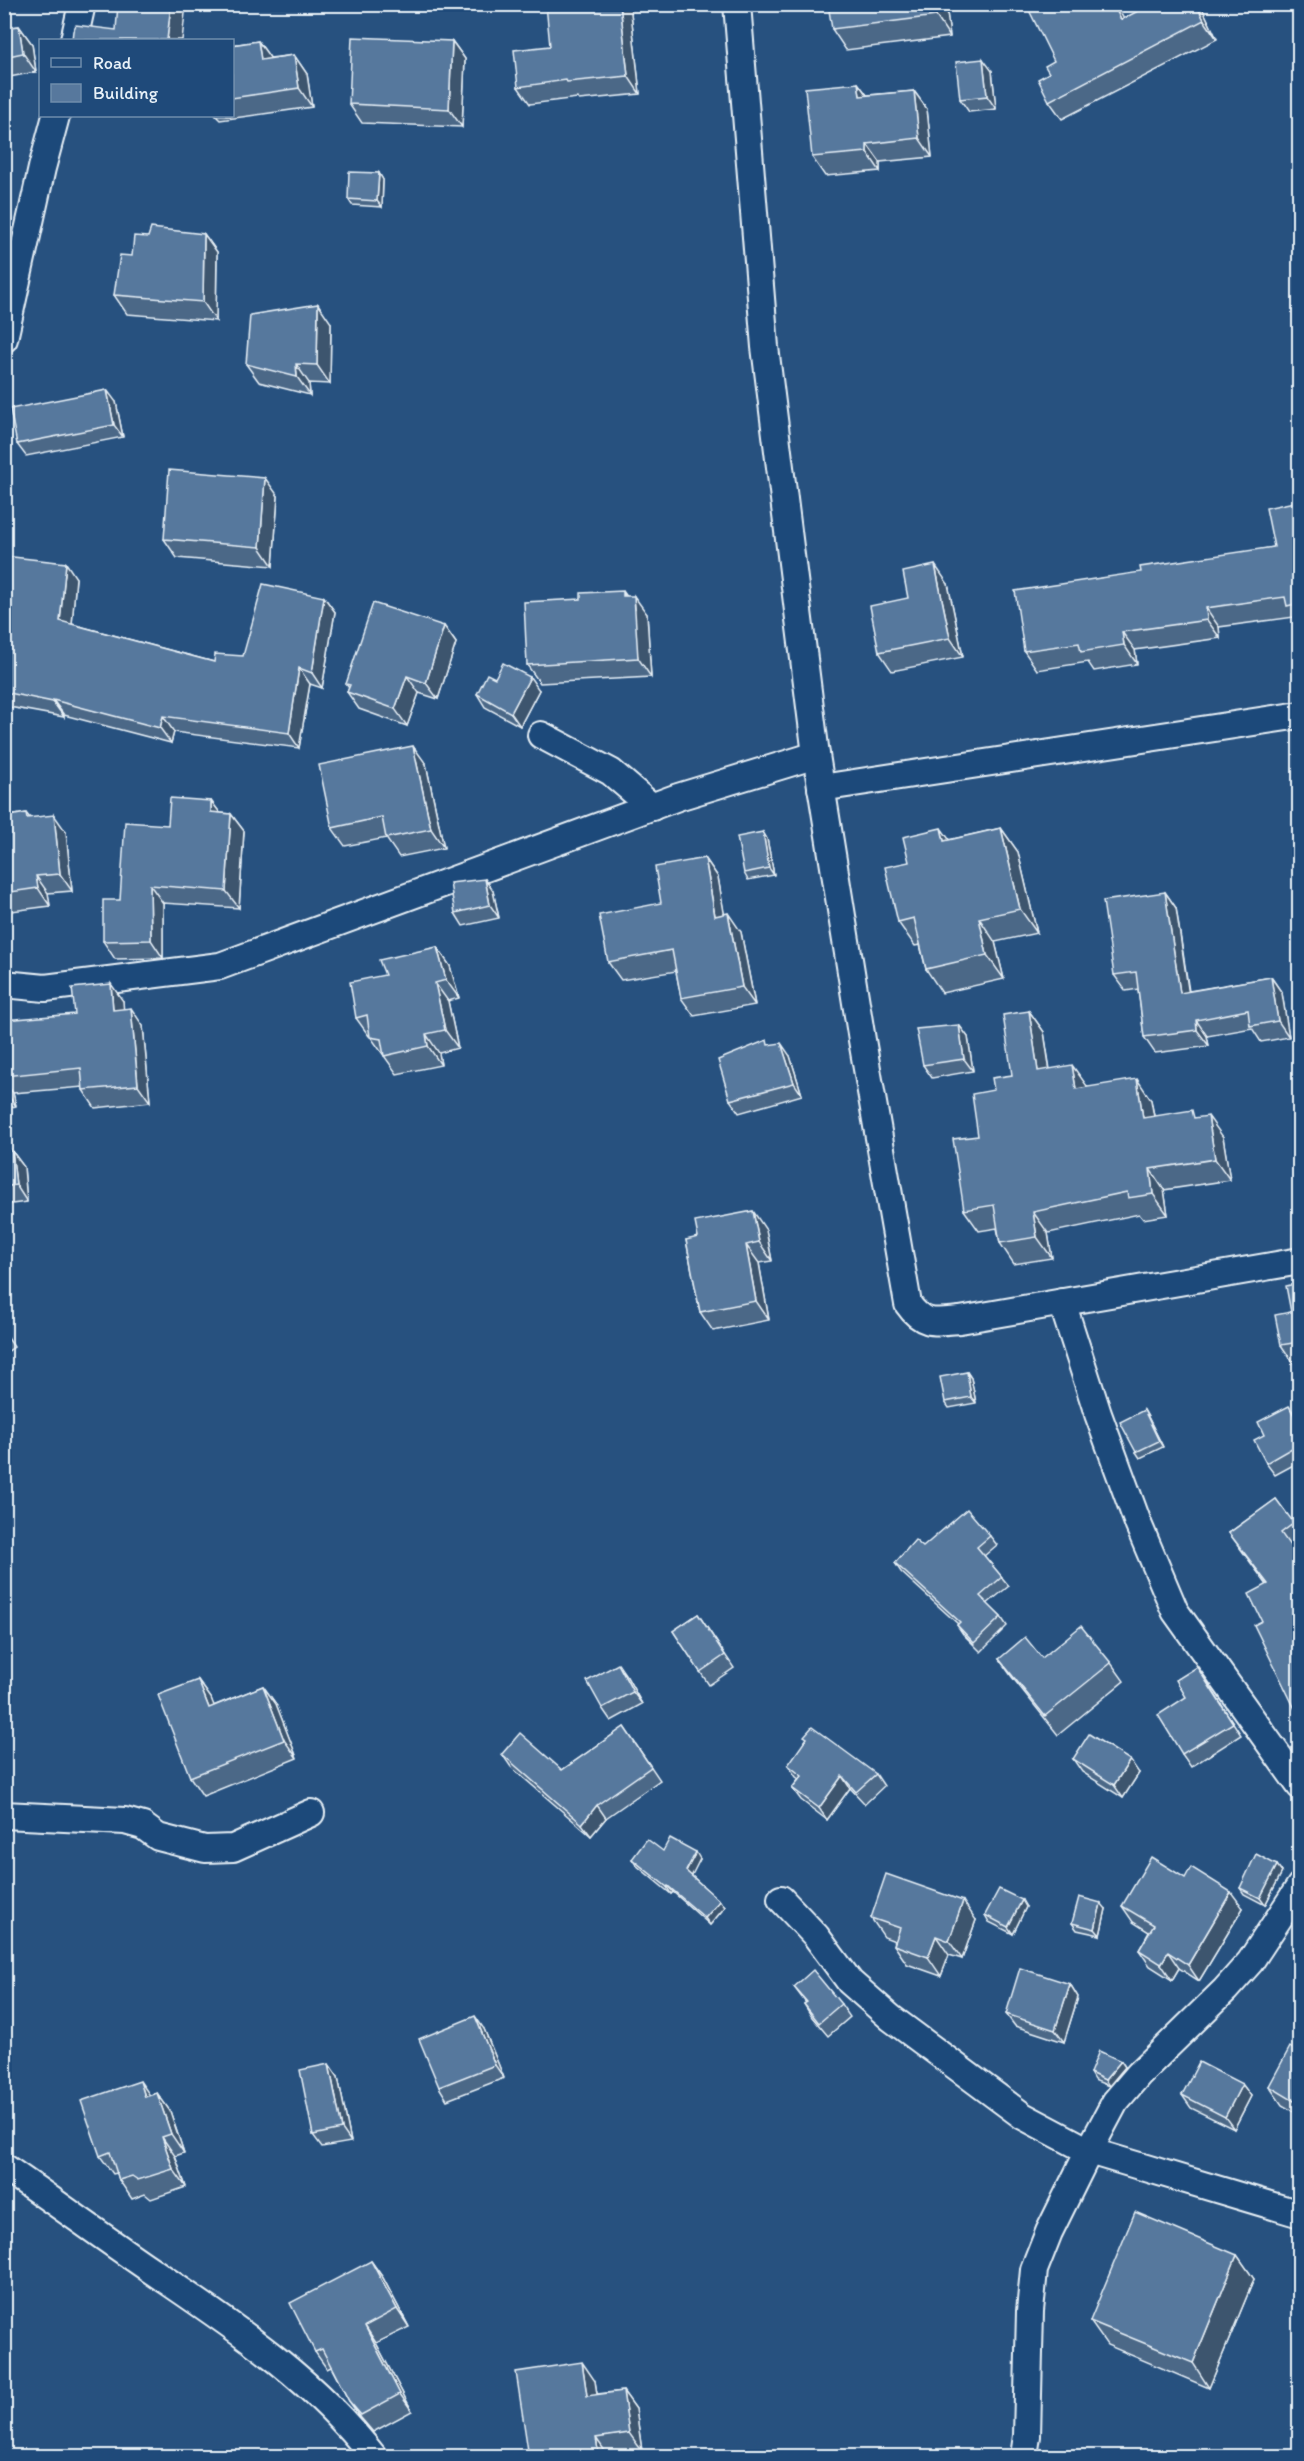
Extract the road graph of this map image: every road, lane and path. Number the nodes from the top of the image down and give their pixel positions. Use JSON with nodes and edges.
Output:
{"nodes":[{"id":1,"x":82,"y":4,"type":"edge"},
{"id":2,"x":737,"y":4,"type":"edge"},
{"id":3,"x":74,"y":39,"type":"edge"},
{"id":4,"x":56,"y":117,"type":"edge"},
{"id":5,"x":4,"y":339,"type":"edge"},
{"id":6,"x":1299,"y":715,"type":"edge"},
{"id":7,"x":541,"y":735,"type":"dead end"},
{"id":8,"x":816,"y":755,"type":"junction"},
{"id":9,"x":821,"y":788,"type":"junction"},
{"id":10,"x":652,"y":807,"type":"junction"},
{"id":11,"x":4,"y":984,"type":"edge"},
{"id":12,"x":1299,"y":1261,"type":"edge"},
{"id":13,"x":1062,"y":1302,"type":"junction"},
{"id":14,"x":1299,"y":1786,"type":"edge"},
{"id":15,"x":311,"y":1813,"type":"dead end"},
{"id":16,"x":4,"y":1815,"type":"edge"},
{"id":17,"x":1299,"y":1886,"type":"edge"},
{"id":18,"x":781,"y":1899,"type":"dead end"},
{"id":19,"x":1089,"y":2151,"type":"junction"},
{"id":20,"x":4,"y":2167,"type":"edge"},
{"id":21,"x":1299,"y":2214,"type":"edge"},
{"id":22,"x":374,"y":2457,"type":"edge"},
{"id":23,"x":1024,"y":2457,"type":"edge"}],
"edges":[{"from":1,"to":3,"type":"street"},
{"from":2,"to":8,"type":"street"},
{"from":4,"to":5,"type":"street"},
{"from":6,"to":9,"type":"street"},
{"from":7,"to":10,"type":"street"},
{"from":8,"to":9,"type":"street"},
{"from":8,"to":10,"type":"street"},
{"from":9,"to":13,"type":"street"},
{"from":10,"to":11,"type":"street"},
{"from":12,"to":13,"type":"street"},
{"from":13,"to":14,"type":"street"},
{"from":15,"to":16,"type":"street"},
{"from":17,"to":19,"type":"street"},
{"from":18,"to":19,"type":"street"},
{"from":19,"to":21,"type":"street"},
{"from":19,"to":23,"type":"street"},
{"from":20,"to":22,"type":"street"}]}
